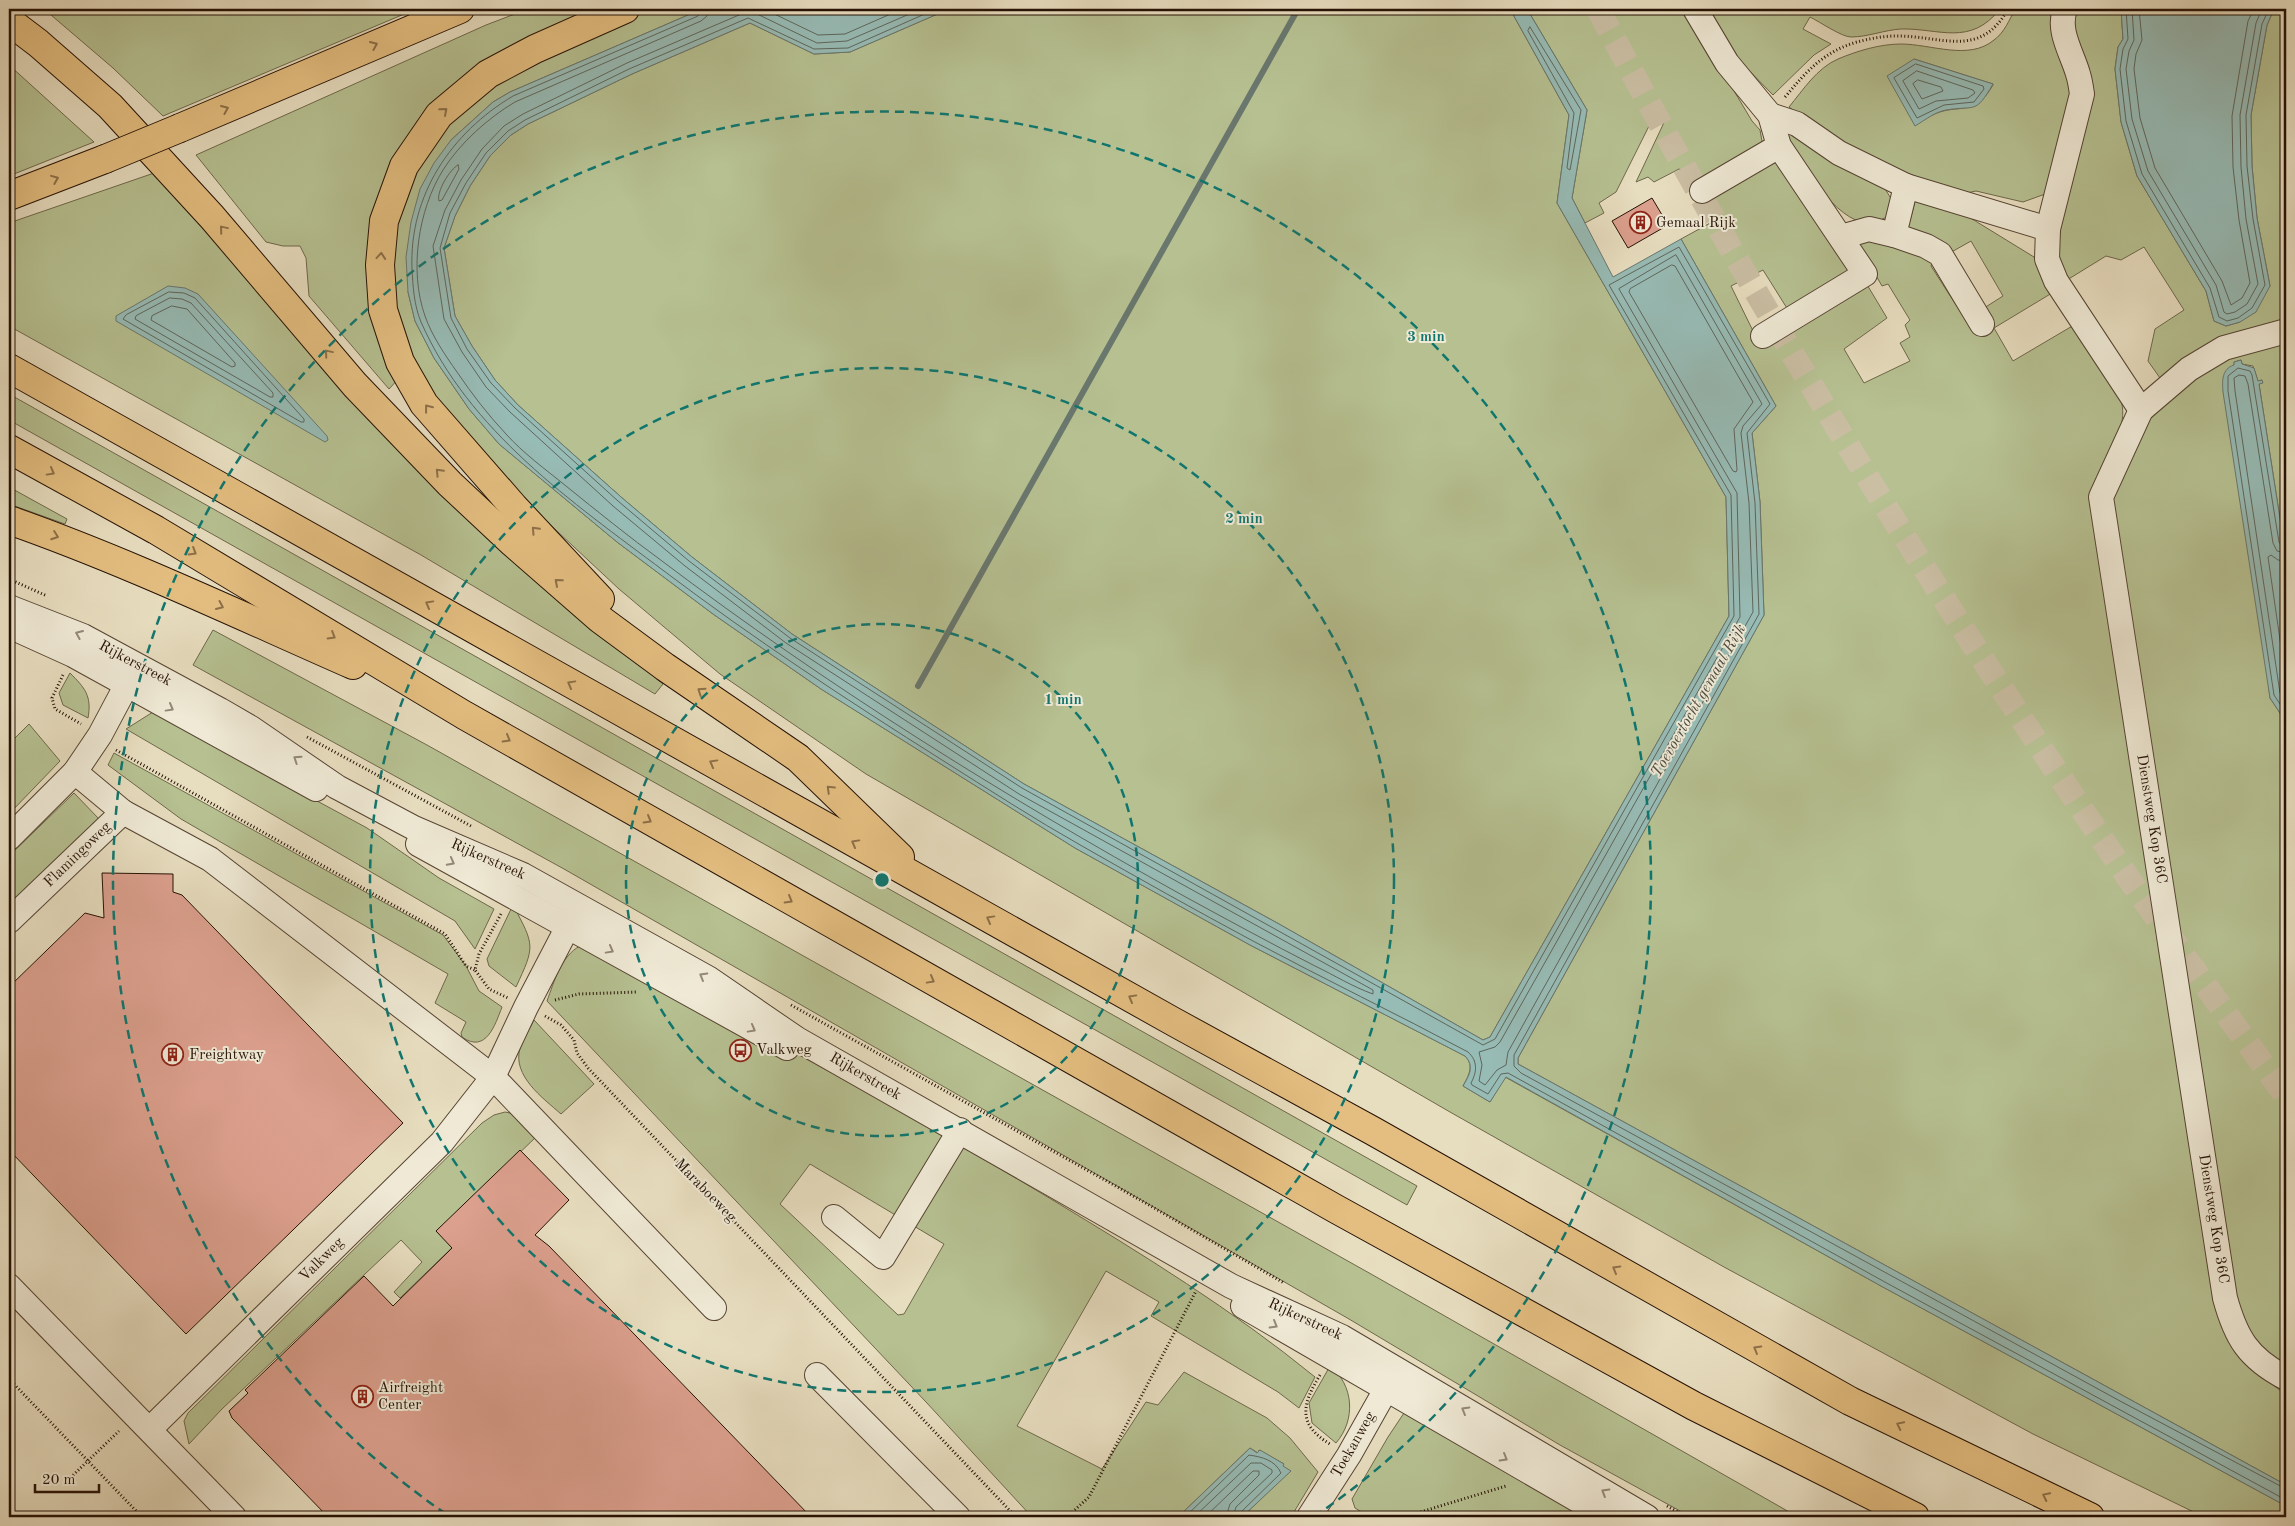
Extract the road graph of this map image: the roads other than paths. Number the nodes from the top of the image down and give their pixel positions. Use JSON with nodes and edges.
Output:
{"nodes":[{"id":1,"x":460,"y":9,"type":"edge"},
{"id":2,"x":626,"y":9,"type":"edge"},
{"id":3,"x":1695,"y":9,"type":"edge"},
{"id":4,"x":2065,"y":9,"type":"edge"},
{"id":5,"x":9,"y":21,"type":"edge"},
{"id":6,"x":1770,"y":115,"type":"junction"},
{"id":7,"x":1779,"y":146,"type":"junction"},
{"id":8,"x":1906,"y":186,"type":"junction"},
{"id":9,"x":1702,"y":191,"type":"dead end"},
{"id":10,"x":9,"y":196,"type":"edge"},
{"id":11,"x":2048,"y":229,"type":"junction"},
{"id":12,"x":1894,"y":234,"type":"junction"},
{"id":13,"x":1841,"y":237,"type":"junction"},
{"id":14,"x":1982,"y":324,"type":"dead end"},
{"id":15,"x":2286,"y":331,"type":"edge"},
{"id":16,"x":1763,"y":336,"type":"dead end"},
{"id":17,"x":9,"y":368,"type":"edge"},
{"id":18,"x":2141,"y":410,"type":"junction"},
{"id":19,"x":9,"y":449,"type":"edge"},
{"id":20,"x":9,"y":520,"type":"edge"},
{"id":21,"x":9,"y":606,"type":"edge"},
{"id":22,"x":9,"y":626,"type":"edge"},
{"id":23,"x":665,"y":667,"type":"junction"},
{"id":24,"x":133,"y":675,"type":"junction"},
{"id":25,"x":464,"y":715,"type":"junction"},
{"id":26,"x":75,"y":772,"type":"junction"},
{"id":27,"x":123,"y":812,"type":"junction"},
{"id":28,"x":9,"y":838,"type":"edge"},
{"id":29,"x":928,"y":884,"type":"junction"},
{"id":30,"x":573,"y":916,"type":"junction"},
{"id":31,"x":9,"y":921,"type":"edge"},
{"id":32,"x":493,"y":1077,"type":"junction"},
{"id":33,"x":957,"y":1135,"type":"junction"},
{"id":34,"x":834,"y":1216,"type":"dead end"},
{"id":35,"x":1204,"y":1277,"type":"junction"},
{"id":36,"x":9,"y":1286,"type":"edge"},
{"id":37,"x":714,"y":1308,"type":"dead end"},
{"id":38,"x":817,"y":1374,"type":"dead end"},
{"id":39,"x":2286,"y":1378,"type":"edge"},
{"id":40,"x":1391,"y":1380,"type":"junction"},
{"id":41,"x":143,"y":1422,"type":"junction"},
{"id":42,"x":1313,"y":1516,"type":"edge"},
{"id":43,"x":234,"y":1517,"type":"edge"},
{"id":44,"x":958,"y":1517,"type":"edge"},
{"id":45,"x":1607,"y":1517,"type":"edge"},
{"id":46,"x":1647,"y":1517,"type":"edge"},
{"id":47,"x":1915,"y":1517,"type":"edge"},
{"id":48,"x":2090,"y":1517,"type":"edge"}],
"edges":[{"from":10,"to":1,"type":"highway","one_way":true,"bridge":true},
{"from":23,"to":2,"type":"highway","one_way":true},
{"from":3,"to":6,"type":"street"},
{"from":4,"to":11,"type":"street"},
{"from":23,"to":5,"type":"highway","one_way":true},
{"from":6,"to":7,"type":"street"},
{"from":6,"to":8,"type":"street"},
{"from":7,"to":9,"type":"street"},
{"from":7,"to":13,"type":"street"},
{"from":8,"to":11,"type":"street"},
{"from":8,"to":12,"type":"street"},
{"from":11,"to":18,"type":"street"},
{"from":12,"to":13,"type":"street"},
{"from":12,"to":14,"type":"street"},
{"from":13,"to":16,"type":"street"},
{"from":15,"to":18,"type":"street","name":"Dienstweg Kop 36C"},
{"from":29,"to":17,"type":"highway","one_way":true},
{"from":18,"to":39,"type":"street","name":"Dienstweg Kop 36C"},
{"from":19,"to":25,"type":"highway","one_way":true},
{"from":20,"to":25,"type":"highway","one_way":true},
{"from":24,"to":21,"type":"street","name":"Rijkerstreek","one_way":true},
{"from":22,"to":24,"type":"street","name":"Rijkerstreek"},
{"from":29,"to":23,"type":"highway","one_way":true},
{"from":24,"to":26,"type":"street"},
{"from":24,"to":30,"type":"street","name":"Rijkerstreek","one_way":true},
{"from":30,"to":24,"type":"street","name":"Rijkerstreek","one_way":true},
{"from":25,"to":47,"type":"highway","one_way":true},
{"from":26,"to":27,"type":"street","name":"Flamingoweg"},
{"from":26,"to":28,"type":"street"},
{"from":27,"to":31,"type":"street","name":"Flamingoweg"},
{"from":27,"to":32,"type":"street"},
{"from":48,"to":29,"type":"highway","one_way":true},
{"from":30,"to":32,"type":"street","name":"Valkweg"},
{"from":30,"to":33,"type":"street","name":"Rijkerstreek"},
{"from":32,"to":37,"type":"street"},
{"from":32,"to":41,"type":"street","name":"Valkweg"},
{"from":33,"to":34,"type":"street"},
{"from":33,"to":35,"type":"street","name":"Rijkerstreek"},
{"from":35,"to":40,"type":"street","name":"Rijkerstreek","one_way":true},
{"from":35,"to":40,"type":"street","name":"Rijkerstreek"},
{"from":36,"to":41,"type":"street"},
{"from":38,"to":44,"type":"street"},
{"from":40,"to":42,"type":"street","name":"Toekanweg"},
{"from":40,"to":45,"type":"street","name":"Rijkerstreek","one_way":true},
{"from":46,"to":40,"type":"street","name":"Rijkerstreek","one_way":true},
{"from":41,"to":43,"type":"street"}]}
